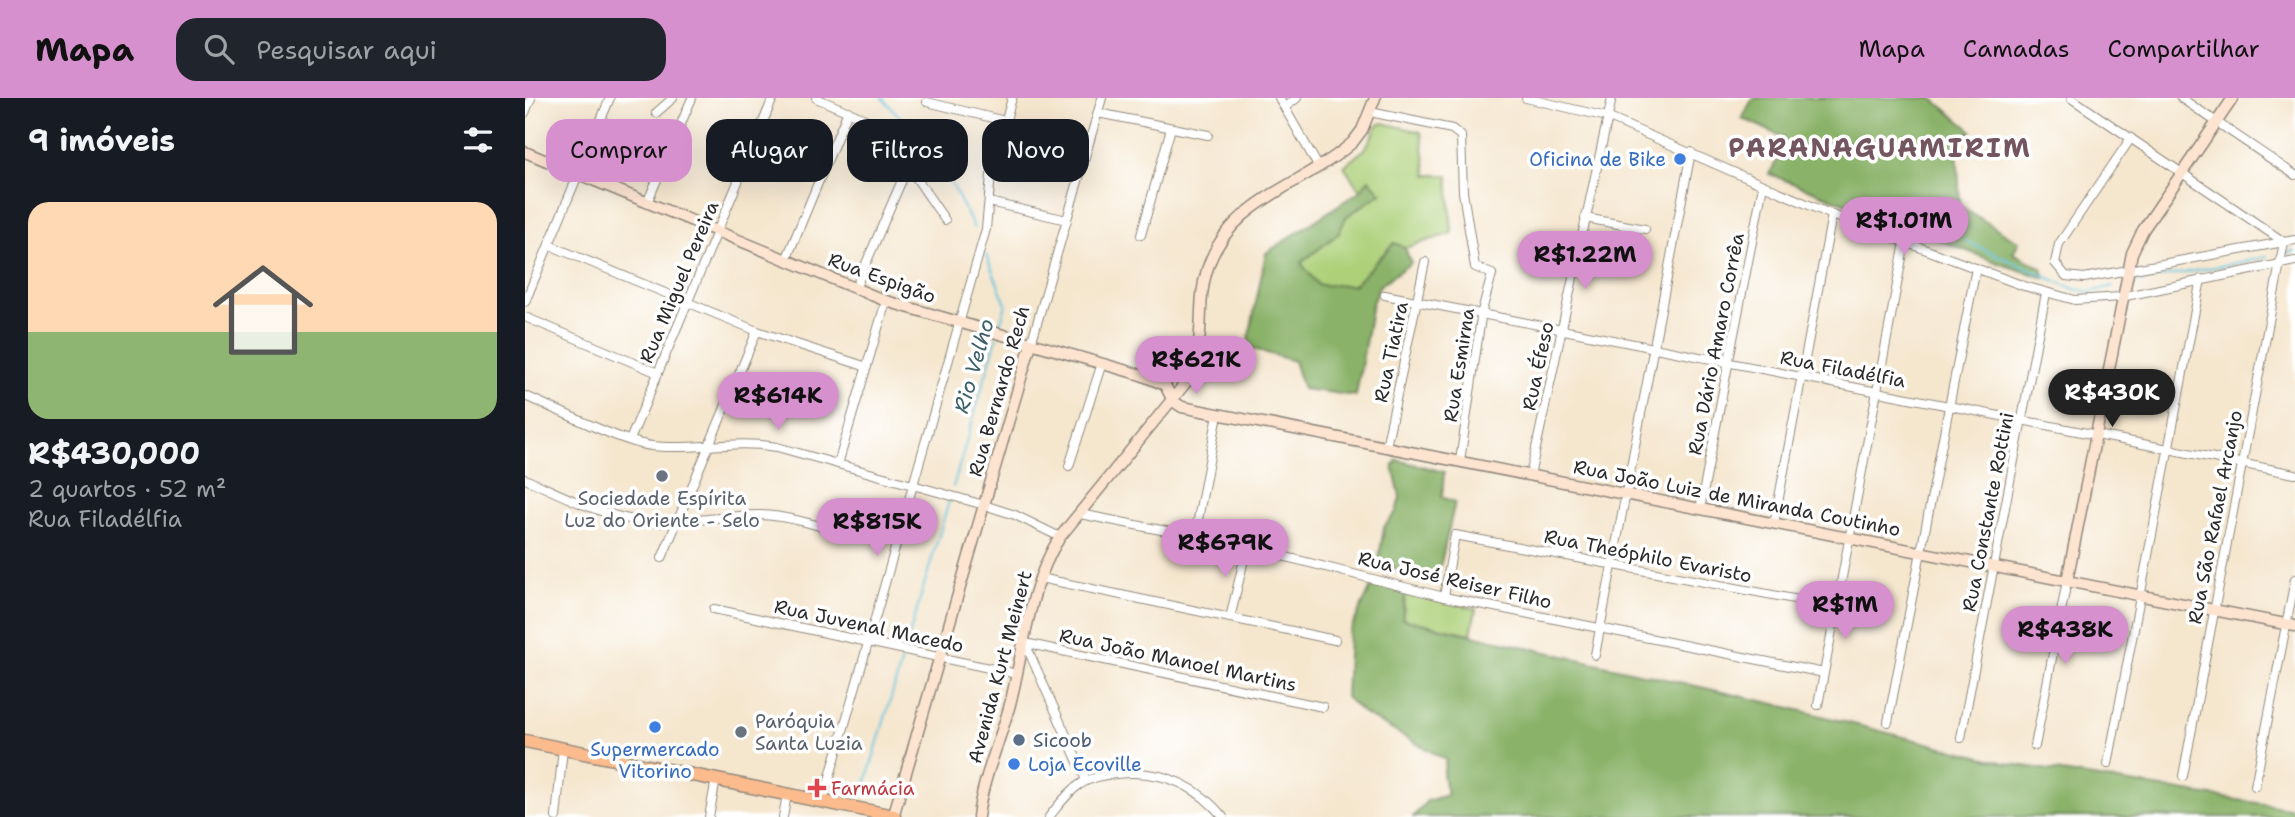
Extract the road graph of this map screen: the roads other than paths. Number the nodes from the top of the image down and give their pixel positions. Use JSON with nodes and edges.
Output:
{"nodes":[{"id":1,"x":531,"y":98,"type":"edge"},
{"id":2,"x":610,"y":98,"type":"edge"},
{"id":3,"x":673,"y":98,"type":"edge"},
{"id":4,"x":692,"y":98,"type":"edge"},
{"id":5,"x":773,"y":98,"type":"edge"},
{"id":6,"x":816,"y":98,"type":"edge"},
{"id":7,"x":1012,"y":98,"type":"edge"},
{"id":8,"x":1102,"y":98,"type":"edge"},
{"id":9,"x":1279,"y":98,"type":"edge"},
{"id":10,"x":1297,"y":98,"type":"edge"},
{"id":11,"x":1375,"y":98,"type":"edge"},
{"id":12,"x":1532,"y":98,"type":"edge"},
{"id":13,"x":1612,"y":98,"type":"edge"},
{"id":14,"x":2071,"y":98,"type":"edge"},
{"id":15,"x":2181,"y":98,"type":"edge"},
{"id":16,"x":2233,"y":98,"type":"edge"},
{"id":17,"x":927,"y":102,"type":"dead end"},
{"id":18,"x":1285,"y":107,"type":"junction"},
{"id":19,"x":848,"y":111,"type":"junction"},
{"id":20,"x":1370,"y":111,"type":"junction"},
{"id":21,"x":525,"y":113,"type":"edge"},
{"id":22,"x":656,"y":113,"type":"dead end"},
{"id":23,"x":1098,"y":113,"type":"junction"},
{"id":24,"x":1607,"y":117,"type":"junction"},
{"id":25,"x":601,"y":119,"type":"edge"},
{"id":26,"x":865,"y":119,"type":"edge"},
{"id":27,"x":997,"y":119,"type":"edge"},
{"id":28,"x":1006,"y":119,"type":"edge"},
{"id":29,"x":2217,"y":122,"type":"junction"},
{"id":30,"x":1171,"y":128,"type":"junction"},
{"id":31,"x":1208,"y":135,"type":"dead end"},
{"id":32,"x":2131,"y":138,"type":"junction"},
{"id":33,"x":525,"y":152,"type":"edge"},
{"id":34,"x":1691,"y":152,"type":"junction"},
{"id":35,"x":546,"y":161,"type":"edge"},
{"id":36,"x":1318,"y":166,"type":"junction"},
{"id":37,"x":2182,"y":173,"type":"junction"},
{"id":38,"x":2295,"y":175,"type":"edge"},
{"id":39,"x":575,"y":182,"type":"edge"},
{"id":40,"x":597,"y":182,"type":"edge"},
{"id":41,"x":901,"y":182,"type":"edge"},
{"id":42,"x":919,"y":182,"type":"edge"},
{"id":43,"x":990,"y":182,"type":"edge"},
{"id":44,"x":1763,"y":186,"type":"junction"},
{"id":45,"x":989,"y":202,"type":"junction"},
{"id":46,"x":647,"y":203,"type":"junction"},
{"id":47,"x":1832,"y":215,"type":"junction"},
{"id":48,"x":1585,"y":218,"type":"junction"},
{"id":49,"x":946,"y":220,"type":"dead end"},
{"id":50,"x":1067,"y":220,"type":"junction"},
{"id":51,"x":1645,"y":229,"type":"dead end"},
{"id":52,"x":717,"y":232,"type":"junction"},
{"id":53,"x":1141,"y":235,"type":"dead end"},
{"id":54,"x":2295,"y":240,"type":"edge"},
{"id":55,"x":1905,"y":242,"type":"junction"},
{"id":56,"x":2284,"y":242,"type":"junction"},
{"id":57,"x":549,"y":245,"type":"junction"},
{"id":58,"x":786,"y":260,"type":"junction"},
{"id":59,"x":2295,"y":261,"type":"edge"},
{"id":60,"x":1425,"y":262,"type":"dead end"},
{"id":61,"x":2279,"y":264,"type":"junction"},
{"id":62,"x":1976,"y":268,"type":"junction"},
{"id":63,"x":2126,"y":271,"type":"junction"},
{"id":64,"x":2201,"y":279,"type":"junction"},
{"id":65,"x":855,"y":289,"type":"junction"},
{"id":66,"x":2046,"y":293,"type":"junction"},
{"id":67,"x":1385,"y":295,"type":"dead end"},
{"id":68,"x":2121,"y":297,"type":"junction"},
{"id":69,"x":886,"y":301,"type":"junction"},
{"id":70,"x":1417,"y":301,"type":"junction"},
{"id":71,"x":525,"y":302,"type":"edge"},
{"id":72,"x":688,"y":302,"type":"junction"},
{"id":73,"x":1482,"y":311,"type":"junction"},
{"id":74,"x":525,"y":317,"type":"edge"},
{"id":75,"x":959,"y":323,"type":"junction"},
{"id":76,"x":1562,"y":329,"type":"junction"},
{"id":77,"x":757,"y":331,"type":"junction"},
{"id":78,"x":1031,"y":344,"type":"junction"},
{"id":79,"x":1654,"y":347,"type":"junction"},
{"id":80,"x":1728,"y":362,"type":"junction"},
{"id":81,"x":1102,"y":363,"type":"junction"},
{"id":82,"x":867,"y":367,"type":"junction"},
{"id":83,"x":658,"y":373,"type":"junction"},
{"id":84,"x":1191,"y":374,"type":"junction"},
{"id":85,"x":1802,"y":377,"type":"junction"},
{"id":86,"x":1165,"y":384,"type":"junction"},
{"id":87,"x":1877,"y":391,"type":"junction"},
{"id":88,"x":525,"y":396,"type":"edge"},
{"id":89,"x":1173,"y":401,"type":"junction"},
{"id":90,"x":1949,"y":406,"type":"junction"},
{"id":91,"x":1218,"y":414,"type":"junction"},
{"id":92,"x":2022,"y":420,"type":"junction"},
{"id":93,"x":2095,"y":434,"type":"junction"},
{"id":94,"x":630,"y":440,"type":"junction"},
{"id":95,"x":709,"y":445,"type":"junction"},
{"id":96,"x":1387,"y":447,"type":"junction"},
{"id":97,"x":2169,"y":449,"type":"junction"},
{"id":98,"x":1459,"y":461,"type":"junction"},
{"id":99,"x":2241,"y":463,"type":"junction"},
{"id":100,"x":838,"y":464,"type":"junction"},
{"id":101,"x":1069,"y":466,"type":"dead end"},
{"id":102,"x":2295,"y":474,"type":"edge"},
{"id":103,"x":1530,"y":476,"type":"junction"},
{"id":104,"x":525,"y":479,"type":"edge"},
{"id":105,"x":913,"y":484,"type":"junction"},
{"id":106,"x":1626,"y":495,"type":"junction"},
{"id":107,"x":984,"y":505,"type":"junction"},
{"id":108,"x":1700,"y":509,"type":"junction"},
{"id":109,"x":1080,"y":514,"type":"junction"},
{"id":110,"x":677,"y":522,"type":"junction"},
{"id":111,"x":1775,"y":524,"type":"junction"},
{"id":112,"x":844,"y":533,"type":"dead end"},
{"id":113,"x":1195,"y":535,"type":"junction"},
{"id":114,"x":1060,"y":537,"type":"junction"},
{"id":115,"x":1849,"y":538,"type":"junction"},
{"id":116,"x":1247,"y":547,"type":"junction"},
{"id":117,"x":1921,"y":552,"type":"junction"},
{"id":118,"x":662,"y":558,"type":"dead end"},
{"id":119,"x":1612,"y":565,"type":"junction"},
{"id":120,"x":1994,"y":567,"type":"junction"},
{"id":121,"x":1040,"y":578,"type":"junction"},
{"id":122,"x":2295,"y":579,"type":"edge"},
{"id":123,"x":2067,"y":581,"type":"junction"},
{"id":124,"x":2141,"y":596,"type":"junction"},
{"id":125,"x":1444,"y":597,"type":"junction"},
{"id":126,"x":1836,"y":607,"type":"junction"},
{"id":127,"x":714,"y":609,"type":"dead end"},
{"id":128,"x":2214,"y":610,"type":"junction"},
{"id":129,"x":1230,"y":618,"type":"junction"},
{"id":130,"x":2291,"y":625,"type":"edge"},
{"id":131,"x":1600,"y":628,"type":"junction"},
{"id":132,"x":1335,"y":640,"type":"dead end"},
{"id":133,"x":868,"y":642,"type":"junction"},
{"id":134,"x":1025,"y":643,"type":"junction"},
{"id":135,"x":1595,"y":655,"type":"dead end"},
{"id":136,"x":940,"y":657,"type":"junction"},
{"id":137,"x":1824,"y":673,"type":"junction"},
{"id":138,"x":1017,"y":674,"type":"junction"},
{"id":139,"x":1818,"y":705,"type":"dead end"},
{"id":140,"x":1323,"y":707,"type":"dead end"},
{"id":141,"x":1888,"y":722,"type":"dead end"},
{"id":142,"x":1961,"y":738,"type":"dead end"},
{"id":143,"x":525,"y":741,"type":"edge"},
{"id":144,"x":2035,"y":746,"type":"dead end"},
{"id":145,"x":563,"y":748,"type":"junction"},
{"id":146,"x":2109,"y":764,"type":"dead end"},
{"id":147,"x":2183,"y":776,"type":"dead end"},
{"id":148,"x":716,"y":779,"type":"junction"},
{"id":149,"x":1086,"y":780,"type":"junction"},
{"id":150,"x":2255,"y":786,"type":"dead end"},
{"id":151,"x":787,"y":794,"type":"junction"},
{"id":152,"x":823,"y":801,"type":"junction"},
{"id":153,"x":556,"y":817,"type":"edge"},
{"id":154,"x":709,"y":817,"type":"edge"},
{"id":155,"x":783,"y":817,"type":"edge"},
{"id":156,"x":896,"y":817,"type":"edge"},
{"id":157,"x":978,"y":817,"type":"edge"},
{"id":158,"x":1049,"y":817,"type":"edge"},
{"id":159,"x":1223,"y":817,"type":"edge"}],
"edges":[{"from":1,"to":21,"type":"street"},
{"from":2,"to":25,"type":"street"},
{"from":3,"to":22,"type":"street"},
{"from":4,"to":46,"type":"street"},
{"from":5,"to":52,"type":"street","name":"Rua Miguel Pereira"},
{"from":6,"to":19,"type":"street"},
{"from":7,"to":28,"type":"street"},
{"from":8,"to":23,"type":"street","name":"Rua Bernardo Rech"},
{"from":9,"to":18,"type":"street"},
{"from":10,"to":18,"type":"street"},
{"from":11,"to":20,"type":"street"},
{"from":12,"to":24,"type":"street"},
{"from":13,"to":24,"type":"street","name":"Rua Éfeso"},
{"from":14,"to":32,"type":"street"},
{"from":15,"to":29,"type":"street"},
{"from":16,"to":29,"type":"street"},
{"from":17,"to":27,"type":"street"},
{"from":18,"to":36,"type":"street"},
{"from":19,"to":26,"type":"street"},
{"from":19,"to":58,"type":"street"},
{"from":20,"to":36,"type":"street"},
{"from":20,"to":73,"type":"street","name":"Rua Esmirna"},
{"from":23,"to":30,"type":"street"},
{"from":23,"to":50,"type":"street","name":"Rua Bernardo Rech"},
{"from":24,"to":34,"type":"street"},
{"from":24,"to":48,"type":"street","name":"Rua Éfeso"},
{"from":29,"to":37,"type":"street"},
{"from":29,"to":38,"type":"street"},
{"from":30,"to":31,"type":"street"},
{"from":30,"to":53,"type":"street"},
{"from":32,"to":37,"type":"street"},
{"from":32,"to":63,"type":"street"},
{"from":33,"to":35,"type":"street","name":"Rua Espigão"},
{"from":34,"to":44,"type":"street"},
{"from":34,"to":79,"type":"street"},
{"from":36,"to":84,"type":"street"},
{"from":37,"to":56,"type":"street"},
{"from":37,"to":63,"type":"street"},
{"from":39,"to":57,"type":"street"},
{"from":40,"to":46,"type":"street","name":"Rua Espigão"},
{"from":41,"to":65,"type":"street"},
{"from":42,"to":49,"type":"street"},
{"from":43,"to":45,"type":"street"},
{"from":44,"to":47,"type":"street"},
{"from":44,"to":80,"type":"street","name":"Rua Dário Amaro Corrêa"},
{"from":45,"to":50,"type":"street"},
{"from":45,"to":75,"type":"street"},
{"from":46,"to":52,"type":"street","name":"Rua Espigão"},
{"from":47,"to":55,"type":"street"},
{"from":47,"to":85,"type":"street"},
{"from":48,"to":51,"type":"street"},
{"from":48,"to":76,"type":"street","name":"Rua Éfeso"},
{"from":50,"to":78,"type":"street","name":"Rua Bernardo Rech"},
{"from":52,"to":58,"type":"street","name":"Rua Espigão"},
{"from":52,"to":72,"type":"street","name":"Rua Miguel Pereira"},
{"from":54,"to":56,"type":"street"},
{"from":55,"to":62,"type":"street"},
{"from":55,"to":87,"type":"street"},
{"from":56,"to":61,"type":"street","name":"Rua São Rafael Arcanjo"},
{"from":56,"to":63,"type":"street"},
{"from":57,"to":71,"type":"street"},
{"from":57,"to":72,"type":"street"},
{"from":58,"to":65,"type":"street","name":"Rua Espigão"},
{"from":59,"to":61,"type":"street"},
{"from":60,"to":70,"type":"street","name":"Rua Tiatira"},
{"from":61,"to":64,"type":"street"},
{"from":61,"to":99,"type":"street","name":"Rua São Rafael Arcanjo"},
{"from":62,"to":66,"type":"street"},
{"from":62,"to":90,"type":"street"},
{"from":63,"to":68,"type":"street"},
{"from":64,"to":68,"type":"street"},
{"from":64,"to":97,"type":"street"},
{"from":65,"to":69,"type":"street","name":"Rua Espigão"},
{"from":66,"to":68,"type":"street"},
{"from":66,"to":92,"type":"street","name":"Rua Constante Rottini"},
{"from":67,"to":70,"type":"street","name":"Rua Filadélfia"},
{"from":68,"to":93,"type":"street"},
{"from":69,"to":75,"type":"street","name":"Rua Espigão"},
{"from":69,"to":82,"type":"street"},
{"from":70,"to":73,"type":"street","name":"Rua Filadélfia"},
{"from":70,"to":96,"type":"street","name":"Rua Tiatira"},
{"from":72,"to":77,"type":"street"},
{"from":72,"to":83,"type":"street","name":"Rua Miguel Pereira"},
{"from":73,"to":76,"type":"street","name":"Rua Filadélfia"},
{"from":73,"to":98,"type":"street","name":"Rua Esmirna"},
{"from":74,"to":83,"type":"street"},
{"from":75,"to":78,"type":"street","name":"Rua Espigão"},
{"from":75,"to":105,"type":"street"},
{"from":76,"to":79,"type":"street","name":"Rua Filadélfia"},
{"from":76,"to":103,"type":"street","name":"Rua Éfeso"},
{"from":77,"to":82,"type":"street"},
{"from":77,"to":95,"type":"street"},
{"from":78,"to":81,"type":"street","name":"Rua Espigão"},
{"from":78,"to":107,"type":"street","name":"Rua Bernardo Rech"},
{"from":79,"to":80,"type":"street","name":"Rua Filadélfia"},
{"from":79,"to":106,"type":"street"},
{"from":80,"to":85,"type":"street","name":"Rua Filadélfia"},
{"from":80,"to":108,"type":"street","name":"Rua Dário Amaro Corrêa"},
{"from":81,"to":86,"type":"street","name":"Rua Espigão"},
{"from":81,"to":101,"type":"street"},
{"from":82,"to":100,"type":"street"},
{"from":83,"to":94,"type":"street","name":"Rua Miguel Pereira"},
{"from":84,"to":86,"type":"street"},
{"from":84,"to":89,"type":"street","name":"Avenida Kurt Meinert"},
{"from":85,"to":87,"type":"street","name":"Rua Filadélfia"},
{"from":85,"to":111,"type":"street"},
{"from":86,"to":89,"type":"street"},
{"from":87,"to":90,"type":"street","name":"Rua Filadélfia"},
{"from":87,"to":115,"type":"street"},
{"from":88,"to":94,"type":"street"},
{"from":89,"to":91,"type":"street","name":"Rua João Luiz de Miranda Coutinho"},
{"from":89,"to":109,"type":"street","name":"Avenida Kurt Meinert"},
{"from":90,"to":92,"type":"street","name":"Rua Filadélfia"},
{"from":90,"to":117,"type":"street"},
{"from":91,"to":96,"type":"street","name":"Rua João Luiz de Miranda Coutinho"},
{"from":91,"to":113,"type":"street"},
{"from":92,"to":93,"type":"street","name":"Rua Filadélfia"},
{"from":92,"to":120,"type":"street","name":"Rua Constante Rottini"},
{"from":93,"to":97,"type":"street","name":"Rua Filadélfia"},
{"from":93,"to":123,"type":"street"},
{"from":94,"to":95,"type":"street"},
{"from":95,"to":100,"type":"street"},
{"from":95,"to":110,"type":"street"},
{"from":96,"to":98,"type":"street","name":"Rua João Luiz de Miranda Coutinho"},
{"from":97,"to":99,"type":"street","name":"Rua Filadélfia"},
{"from":97,"to":124,"type":"street"},
{"from":98,"to":103,"type":"street","name":"Rua João Luiz de Miranda Coutinho"},
{"from":99,"to":102,"type":"street","name":"Rua Filadélfia"},
{"from":99,"to":128,"type":"street","name":"Rua São Rafael Arcanjo"},
{"from":100,"to":105,"type":"street"},
{"from":103,"to":106,"type":"street","name":"Rua João Luiz de Miranda Coutinho"},
{"from":104,"to":110,"type":"street"},
{"from":105,"to":107,"type":"street"},
{"from":105,"to":133,"type":"street"},
{"from":106,"to":108,"type":"street","name":"Rua João Luiz de Miranda Coutinho"},
{"from":106,"to":119,"type":"street"},
{"from":107,"to":114,"type":"street"},
{"from":107,"to":136,"type":"street","name":"Rua Bernardo Rech"},
{"from":108,"to":111,"type":"street","name":"Rua João Luiz de Miranda Coutinho"},
{"from":109,"to":113,"type":"street","name":"Rua José Reiser Filho"},
{"from":109,"to":114,"type":"street","name":"Avenida Kurt Meinert"},
{"from":110,"to":112,"type":"street"},
{"from":110,"to":118,"type":"street"},
{"from":111,"to":115,"type":"street","name":"Rua João Luiz de Miranda Coutinho"},
{"from":113,"to":116,"type":"street","name":"Rua José Reiser Filho"},
{"from":114,"to":121,"type":"street","name":"Avenida Kurt Meinert"},
{"from":115,"to":117,"type":"street","name":"Rua João Luiz de Miranda Coutinho"},
{"from":115,"to":126,"type":"street"},
{"from":116,"to":125,"type":"street","name":"Rua José Reiser Filho"},
{"from":116,"to":129,"type":"street"},
{"from":117,"to":120,"type":"street","name":"Rua João Luiz de Miranda Coutinho"},
{"from":117,"to":141,"type":"street"},
{"from":119,"to":125,"type":"street","name":"Rua Theóphilo Evaristo"},
{"from":119,"to":126,"type":"street","name":"Rua Theóphilo Evaristo"},
{"from":119,"to":131,"type":"street"},
{"from":120,"to":123,"type":"street","name":"Rua João Luiz de Miranda Coutinho"},
{"from":120,"to":142,"type":"street","name":"Rua Constante Rottini"},
{"from":121,"to":129,"type":"street"},
{"from":121,"to":134,"type":"street","name":"Avenida Kurt Meinert"},
{"from":122,"to":130,"type":"street"},
{"from":123,"to":124,"type":"street","name":"Rua João Luiz de Miranda Coutinho"},
{"from":123,"to":144,"type":"street"},
{"from":124,"to":128,"type":"street","name":"Rua João Luiz de Miranda Coutinho"},
{"from":124,"to":146,"type":"street"},
{"from":125,"to":131,"type":"street","name":"Rua José Reiser Filho"},
{"from":126,"to":137,"type":"street"},
{"from":127,"to":133,"type":"street","name":"Rua Juvenal Macedo"},
{"from":128,"to":130,"type":"street","name":"Rua João Luiz de Miranda Coutinho"},
{"from":128,"to":147,"type":"street","name":"Rua São Rafael Arcanjo"},
{"from":129,"to":132,"type":"street"},
{"from":130,"to":150,"type":"street"},
{"from":131,"to":135,"type":"street"},
{"from":131,"to":137,"type":"street","name":"Rua José Reiser Filho"},
{"from":133,"to":136,"type":"street","name":"Rua Juvenal Macedo"},
{"from":133,"to":152,"type":"street"},
{"from":134,"to":138,"type":"street","name":"Avenida Kurt Meinert"},
{"from":134,"to":140,"type":"street","name":"Rua João Manoel Martins"},
{"from":134,"to":149,"type":"street"},
{"from":136,"to":138,"type":"street","name":"Rua Juvenal Macedo"},
{"from":136,"to":156,"type":"street","name":"Rua Bernardo Rech"},
{"from":137,"to":139,"type":"street"},
{"from":138,"to":157,"type":"street","name":"Avenida Kurt Meinert"},
{"from":143,"to":145,"type":"main road"},
{"from":145,"to":148,"type":"main road"},
{"from":145,"to":153,"type":"street"},
{"from":148,"to":151,"type":"main road"},
{"from":148,"to":154,"type":"street"},
{"from":149,"to":158,"type":"street"},
{"from":149,"to":159,"type":"street"},
{"from":151,"to":152,"type":"main road"},
{"from":151,"to":155,"type":"street"},
{"from":152,"to":156,"type":"main road"}]}
